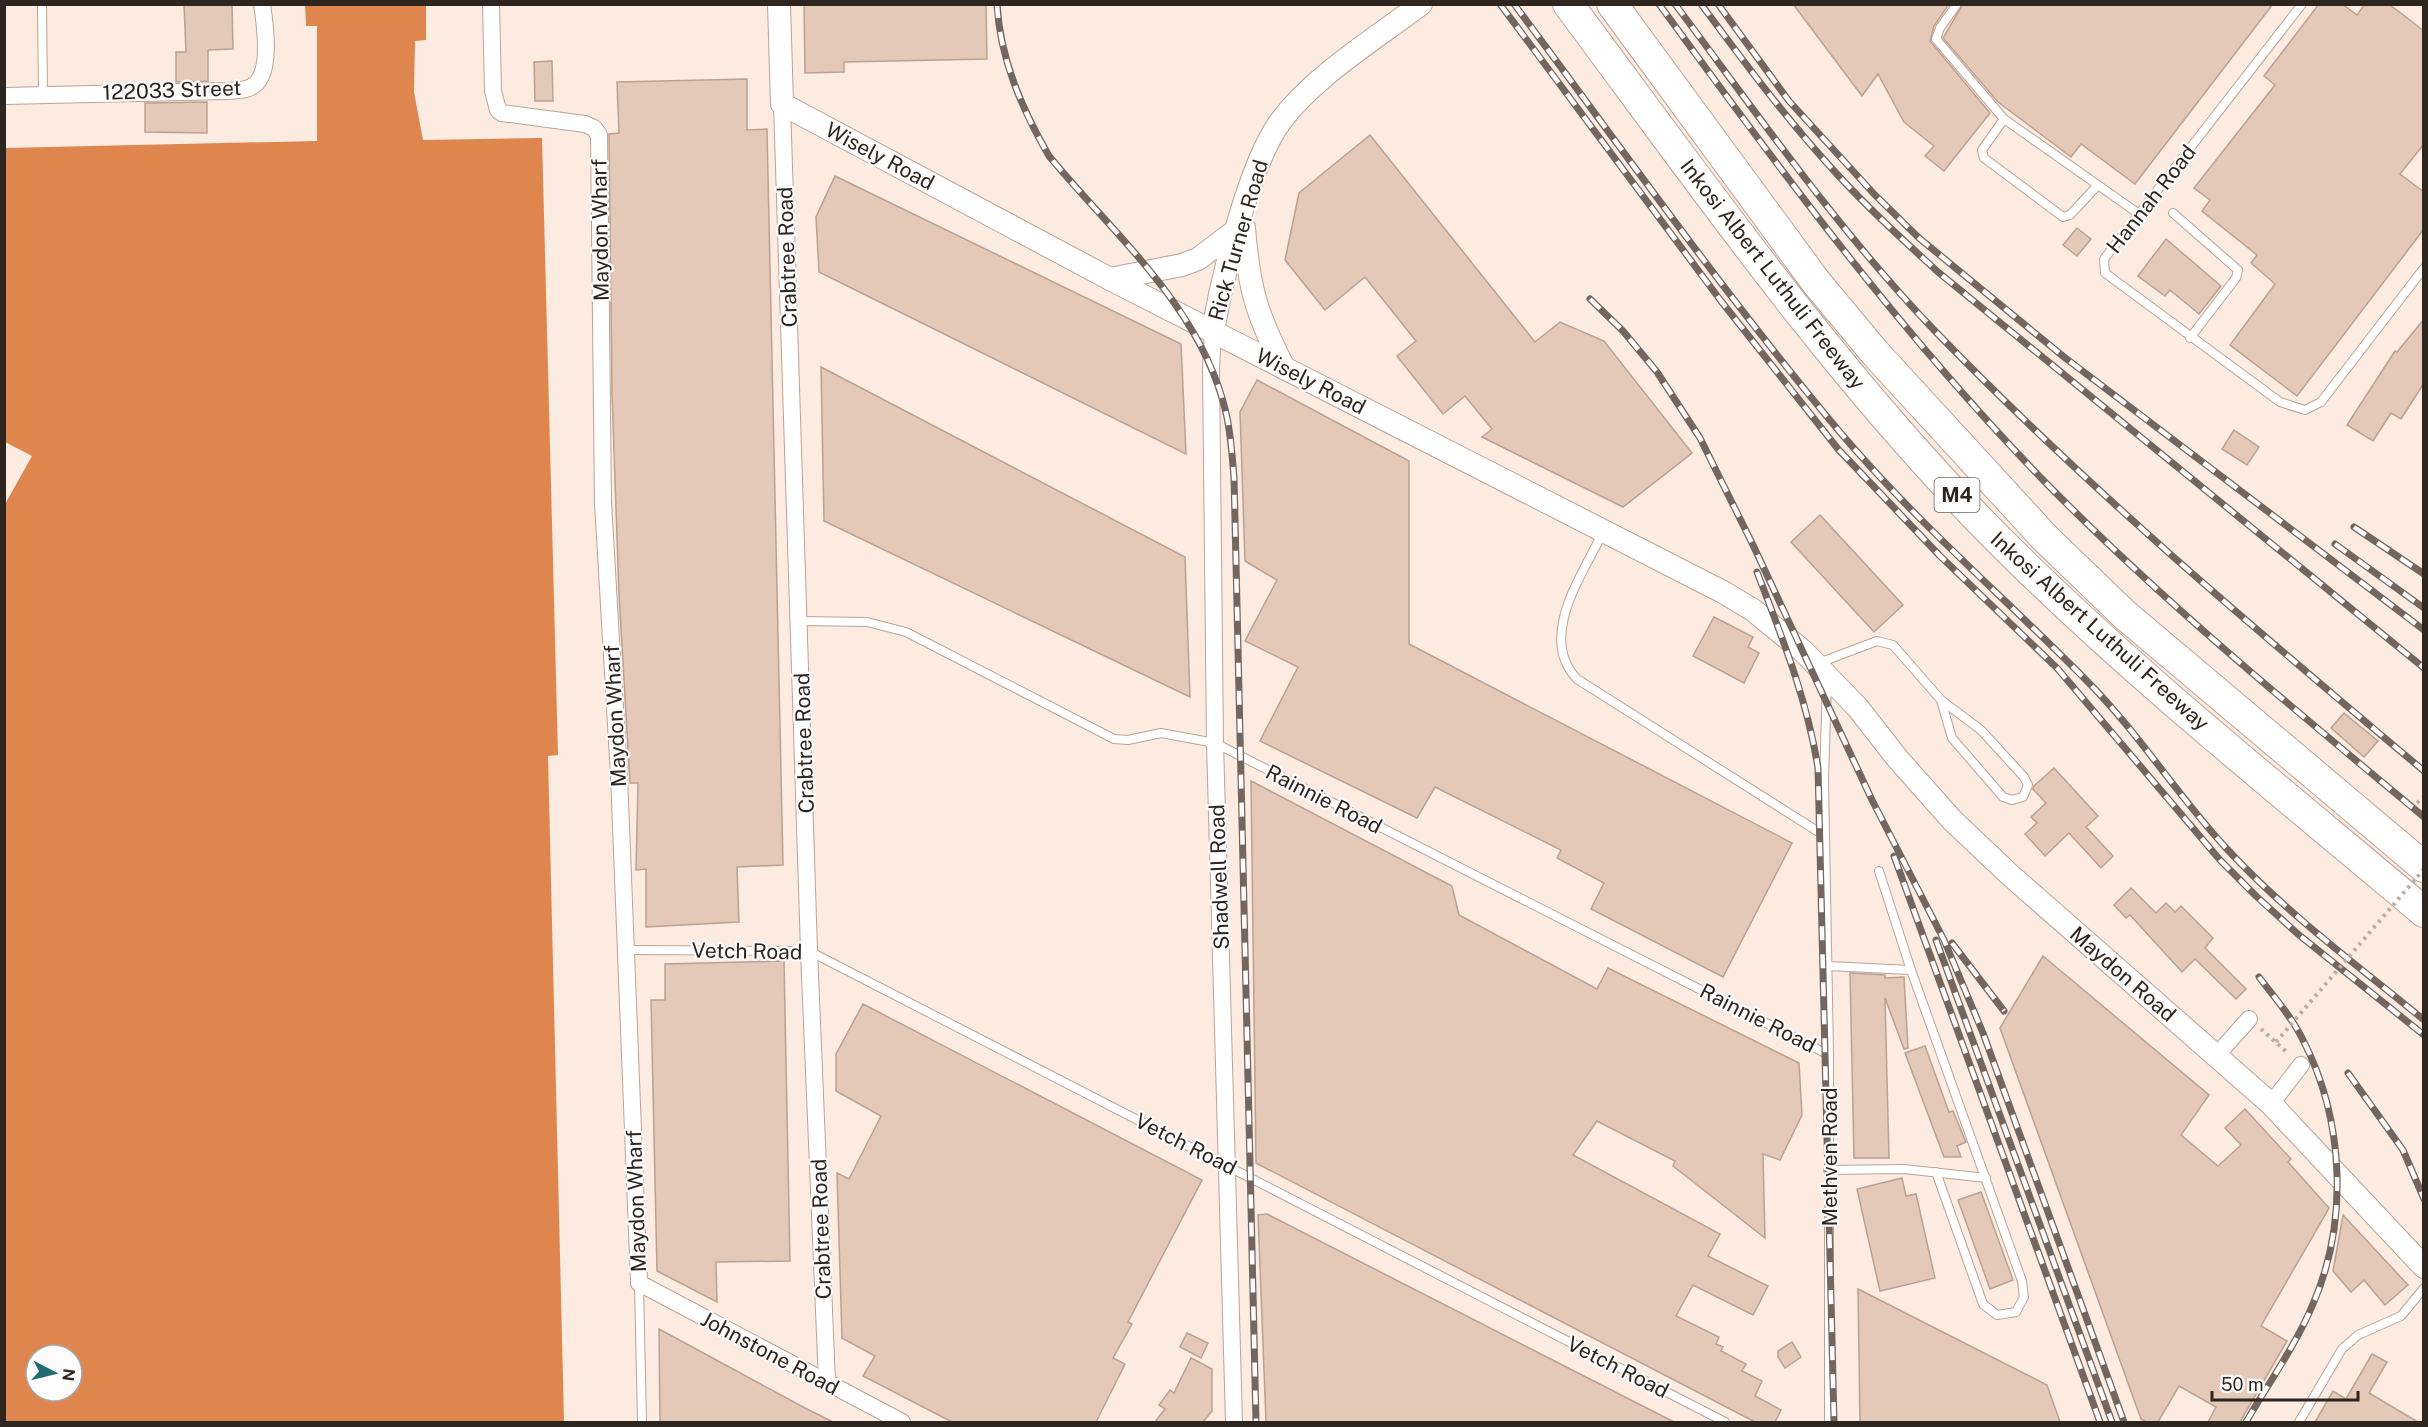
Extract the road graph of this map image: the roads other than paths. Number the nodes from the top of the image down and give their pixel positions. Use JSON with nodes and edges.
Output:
{"nodes":[{"id":1,"x":42,"y":4,"type":"edge"},
{"id":2,"x":262,"y":4,"type":"edge"},
{"id":3,"x":491,"y":4,"type":"edge"},
{"id":4,"x":779,"y":4,"type":"edge"},
{"id":5,"x":1420,"y":4,"type":"edge"},
{"id":6,"x":1568,"y":4,"type":"edge"},
{"id":7,"x":1612,"y":4,"type":"edge"},
{"id":8,"x":1957,"y":4,"type":"edge"},
{"id":9,"x":2302,"y":4,"type":"edge"},
{"id":10,"x":44,"y":95,"type":"junction"},
{"id":11,"x":4,"y":96,"type":"edge"},
{"id":12,"x":782,"y":104,"type":"junction"},
{"id":13,"x":2004,"y":119,"type":"junction"},
{"id":14,"x":2097,"y":186,"type":"junction"},
{"id":15,"x":2173,"y":213,"type":"dead end"},
{"id":16,"x":2139,"y":214,"type":"junction"},
{"id":17,"x":1241,"y":220,"type":"junction"},
{"id":18,"x":2424,"y":268,"type":"edge"},
{"id":19,"x":1110,"y":279,"type":"junction"},
{"id":20,"x":1213,"y":330,"type":"junction"},
{"id":21,"x":2190,"y":338,"type":"junction"},
{"id":22,"x":1284,"y":368,"type":"junction"},
{"id":23,"x":1603,"y":531,"type":"junction"},
{"id":24,"x":800,"y":621,"type":"junction"},
{"id":25,"x":1822,"y":670,"type":"junction"},
{"id":26,"x":1941,"y":700,"type":"junction"},
{"id":27,"x":1215,"y":743,"type":"junction"},
{"id":28,"x":1825,"y":836,"type":"junction"},
{"id":29,"x":2424,"y":868,"type":"edge"},
{"id":30,"x":1879,"y":871,"type":"dead end"},
{"id":31,"x":2424,"y":912,"type":"edge"},
{"id":32,"x":626,"y":950,"type":"junction"},
{"id":33,"x":809,"y":951,"type":"junction"},
{"id":34,"x":1828,"y":966,"type":"junction"},
{"id":35,"x":1911,"y":970,"type":"junction"},
{"id":36,"x":2249,"y":1019,"type":"dead end"},
{"id":37,"x":1829,"y":1055,"type":"junction"},
{"id":38,"x":2217,"y":1055,"type":"junction"},
{"id":39,"x":2301,"y":1065,"type":"dead end"},
{"id":40,"x":2271,"y":1104,"type":"junction"},
{"id":41,"x":1228,"y":1166,"type":"junction"},
{"id":42,"x":1828,"y":1170,"type":"junction"},
{"id":43,"x":1936,"y":1172,"type":"junction"},
{"id":44,"x":1986,"y":1178,"type":"junction"},
{"id":45,"x":2424,"y":1267,"type":"edge"},
{"id":46,"x":639,"y":1283,"type":"junction"},
{"id":47,"x":2424,"y":1288,"type":"edge"},
{"id":48,"x":827,"y":1382,"type":"junction"},
{"id":49,"x":642,"y":1422,"type":"edge"},
{"id":50,"x":902,"y":1422,"type":"edge"},
{"id":51,"x":1234,"y":1422,"type":"edge"},
{"id":52,"x":1725,"y":1422,"type":"edge"},
{"id":53,"x":1829,"y":1422,"type":"edge"},
{"id":54,"x":2299,"y":1422,"type":"edge"}],
"edges":[{"from":1,"to":10,"type":"lane"},
{"from":2,"to":10,"type":"street","name":"122033 Street"},
{"from":3,"to":32,"type":"street","name":"Maydon Wharf"},
{"from":4,"to":12,"type":"street"},
{"from":5,"to":17,"type":"street","name":"Rick Turner Road"},
{"from":6,"to":31,"type":"highway","name":"Inkosi Albert Luthuli Freeway","number":"M4"},
{"from":7,"to":29,"type":"highway","name":"Inkosi Albert Luthuli Freeway","number":"M4"},
{"from":8,"to":13,"type":"lane"},
{"from":9,"to":16,"type":"lane","name":"Hannah Road"},
{"from":10,"to":11,"type":"street","name":"122033 Street"},
{"from":12,"to":19,"type":"street","name":"Wisely Road"},
{"from":12,"to":24,"type":"street","name":"Crabtree Road"},
{"from":13,"to":14,"type":"lane"},
{"from":13,"to":14,"type":"lane"},
{"from":14,"to":16,"type":"lane"},
{"from":15,"to":21,"type":"lane"},
{"from":16,"to":21,"type":"lane","name":"Hannah Road"},
{"from":17,"to":19,"type":"street"},
{"from":17,"to":20,"type":"street","name":"Rick Turner Road"},
{"from":17,"to":22,"type":"street"},
{"from":18,"to":21,"type":"lane","name":"Hannah Road"},
{"from":19,"to":20,"type":"street","name":"Wisely Road"},
{"from":20,"to":22,"type":"street","name":"Wisely Road"},
{"from":20,"to":27,"type":"street","name":"Shadwell Road"},
{"from":22,"to":23,"type":"street","name":"Wisely Road"},
{"from":23,"to":25,"type":"street","name":"Wisely Road"},
{"from":23,"to":28,"type":"lane"},
{"from":24,"to":27,"type":"lane","name":"Rainnie Road"},
{"from":24,"to":33,"type":"street","name":"Crabtree Road"},
{"from":25,"to":26,"type":"lane"},
{"from":25,"to":28,"type":"lane","name":"Methven Road"},
{"from":25,"to":38,"type":"street","name":"Maydon Road"},
{"from":26,"to":26,"type":"lane"},
{"from":27,"to":37,"type":"lane","name":"Rainnie Road"},
{"from":27,"to":41,"type":"street","name":"Shadwell Road"},
{"from":28,"to":34,"type":"lane","name":"Methven Road"},
{"from":30,"to":35,"type":"lane"},
{"from":32,"to":33,"type":"lane","name":"Vetch Road"},
{"from":32,"to":46,"type":"street","name":"Maydon Wharf"},
{"from":33,"to":41,"type":"lane","name":"Vetch Road"},
{"from":33,"to":48,"type":"street","name":"Crabtree Road"},
{"from":34,"to":35,"type":"lane"},
{"from":34,"to":37,"type":"lane","name":"Methven Road"},
{"from":35,"to":44,"type":"lane"},
{"from":36,"to":38,"type":"street"},
{"from":37,"to":42,"type":"lane","name":"Methven Road"},
{"from":38,"to":40,"type":"street","name":"Maydon Road"},
{"from":39,"to":40,"type":"street"},
{"from":40,"to":45,"type":"street","name":"Maydon Road"},
{"from":41,"to":51,"type":"street","name":"Shadwell Road"},
{"from":41,"to":52,"type":"lane","name":"Vetch Road"},
{"from":42,"to":43,"type":"lane"},
{"from":42,"to":53,"type":"lane","name":"Methven Road"},
{"from":43,"to":44,"type":"lane"},
{"from":43,"to":44,"type":"lane"},
{"from":46,"to":48,"type":"street","name":"Johnstone Road"},
{"from":46,"to":49,"type":"lane","name":"Maydon Wharf"},
{"from":47,"to":54,"type":"lane"},
{"from":48,"to":50,"type":"street","name":"Johnstone Road"}]}
